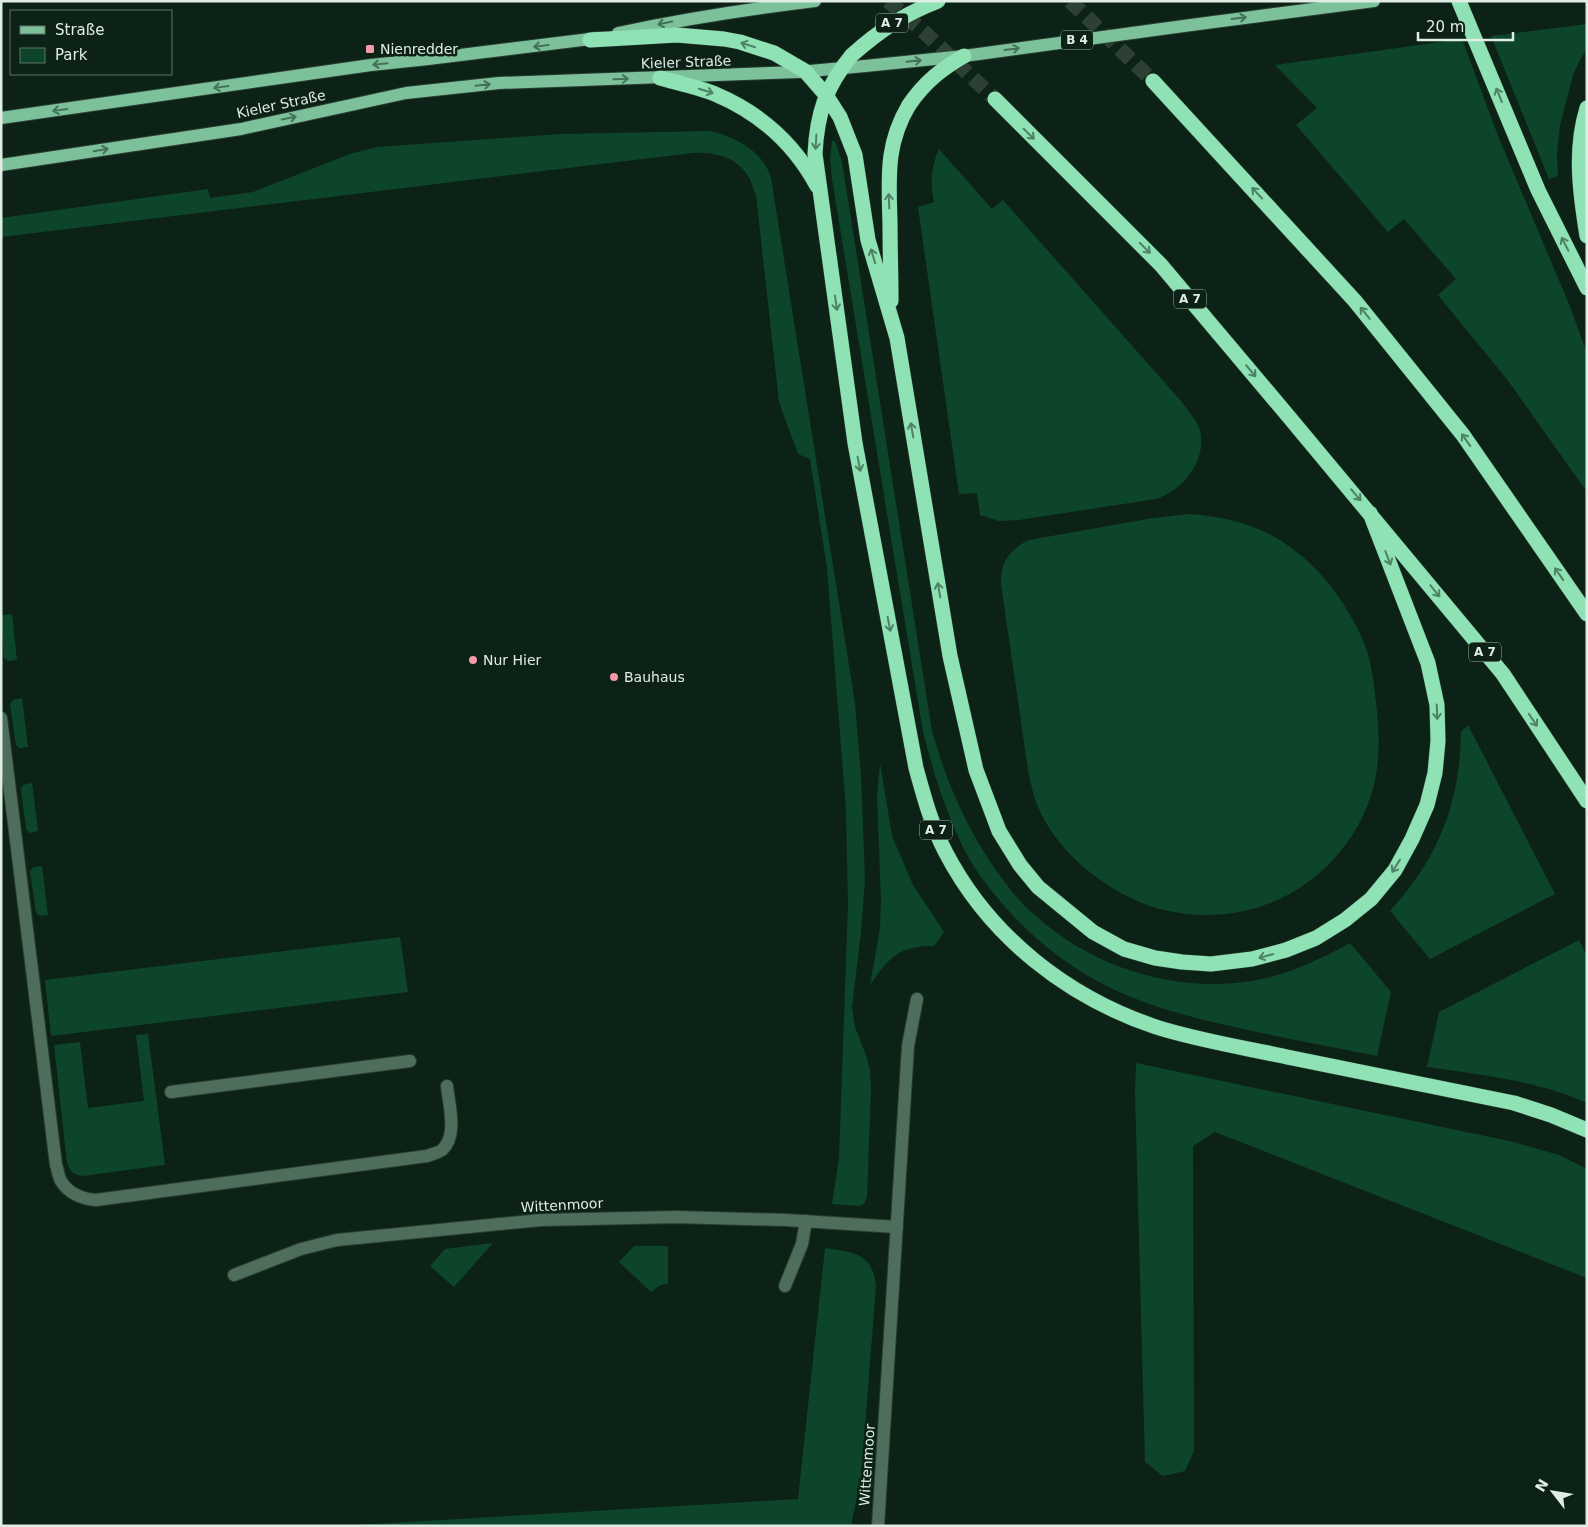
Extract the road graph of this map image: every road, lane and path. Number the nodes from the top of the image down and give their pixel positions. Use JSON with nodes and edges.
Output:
{"nodes":[{"id":1,"x":815,"y":1,"type":"edge"},
{"id":2,"x":938,"y":1,"type":"edge"},
{"id":3,"x":1374,"y":1,"type":"edge"},
{"id":4,"x":1459,"y":1,"type":"edge"},
{"id":5,"x":590,"y":40,"type":"junction"},
{"id":6,"x":964,"y":56,"type":"junction"},
{"id":7,"x":841,"y":68,"type":"junction"},
{"id":8,"x":802,"y":72,"type":"junction"},
{"id":9,"x":660,"y":78,"type":"junction"},
{"id":10,"x":1153,"y":81,"type":"tunnel mouth"},
{"id":11,"x":826,"y":95,"type":"junction"},
{"id":12,"x":995,"y":99,"type":"tunnel mouth"},
{"id":13,"x":1587,"y":108,"type":"edge"},
{"id":14,"x":1,"y":118,"type":"edge"},
{"id":15,"x":1,"y":165,"type":"edge"},
{"id":16,"x":821,"y":196,"type":"junction"},
{"id":17,"x":1587,"y":236,"type":"edge"},
{"id":18,"x":1587,"y":288,"type":"edge"},
{"id":19,"x":892,"y":320,"type":"junction"},
{"id":20,"x":1370,"y":513,"type":"junction"},
{"id":21,"x":1587,"y":614,"type":"edge"},
{"id":22,"x":1,"y":718,"type":"edge"},
{"id":23,"x":1587,"y":801,"type":"edge"},
{"id":24,"x":916,"y":999,"type":"dead end"},
{"id":25,"x":410,"y":1061,"type":"dead end"},
{"id":26,"x":447,"y":1086,"type":"dead end"},
{"id":27,"x":171,"y":1092,"type":"dead end"},
{"id":28,"x":1587,"y":1130,"type":"edge"},
{"id":29,"x":806,"y":1221,"type":"junction"},
{"id":30,"x":897,"y":1227,"type":"junction"},
{"id":31,"x":234,"y":1275,"type":"dead end"},
{"id":32,"x":785,"y":1286,"type":"dead end"},
{"id":33,"x":878,"y":1526,"type":"edge"}],
"edges":[{"from":1,"to":5,"type":"main road","name":"Kieler Straße","one_way":true},
{"from":2,"to":7,"type":"highway","number":"A 7","bridge":true},
{"from":6,"to":3,"type":"main road","name":"Kieler Straße","number":"B 4","one_way":true,"bridge":true},
{"from":18,"to":4,"type":"highway","one_way":true},
{"from":8,"to":5,"type":"highway","one_way":true},
{"from":5,"to":14,"type":"main road","name":"Kieler Straße","one_way":true},
{"from":7,"to":6,"type":"main road","name":"Kieler Straße","number":"B 4","one_way":true,"bridge":true},
{"from":19,"to":6,"type":"highway","one_way":true,"bridge":true},
{"from":7,"to":8,"type":"main road","name":"Kieler Straße","number":"B 4"},
{"from":7,"to":11,"type":"highway","number":"A 7"},
{"from":8,"to":9,"type":"main road","name":"Kieler Straße"},
{"from":8,"to":11,"type":"highway"},
{"from":15,"to":9,"type":"main road","name":"Kieler Straße","one_way":true},
{"from":9,"to":16,"type":"highway","one_way":true},
{"from":21,"to":10,"type":"highway","one_way":true},
{"from":11,"to":16,"type":"highway","number":"A 7","one_way":true},
{"from":19,"to":11,"type":"highway","one_way":true},
{"from":12,"to":20,"type":"highway","number":"A 7","one_way":true},
{"from":13,"to":17,"type":"highway"},
{"from":16,"to":28,"type":"highway","number":"A 7","one_way":true},
{"from":20,"to":19,"type":"highway","one_way":true},
{"from":20,"to":23,"type":"highway","number":"A 7","one_way":true},
{"from":22,"to":26,"type":"street"},
{"from":24,"to":30,"type":"street","name":"Wittenmoor"},
{"from":25,"to":27,"type":"street"},
{"from":29,"to":30,"type":"street","name":"Wittenmoor"},
{"from":29,"to":31,"type":"street","name":"Wittenmoor"},
{"from":29,"to":32,"type":"street"},
{"from":30,"to":33,"type":"street","name":"Wittenmoor"}]}
